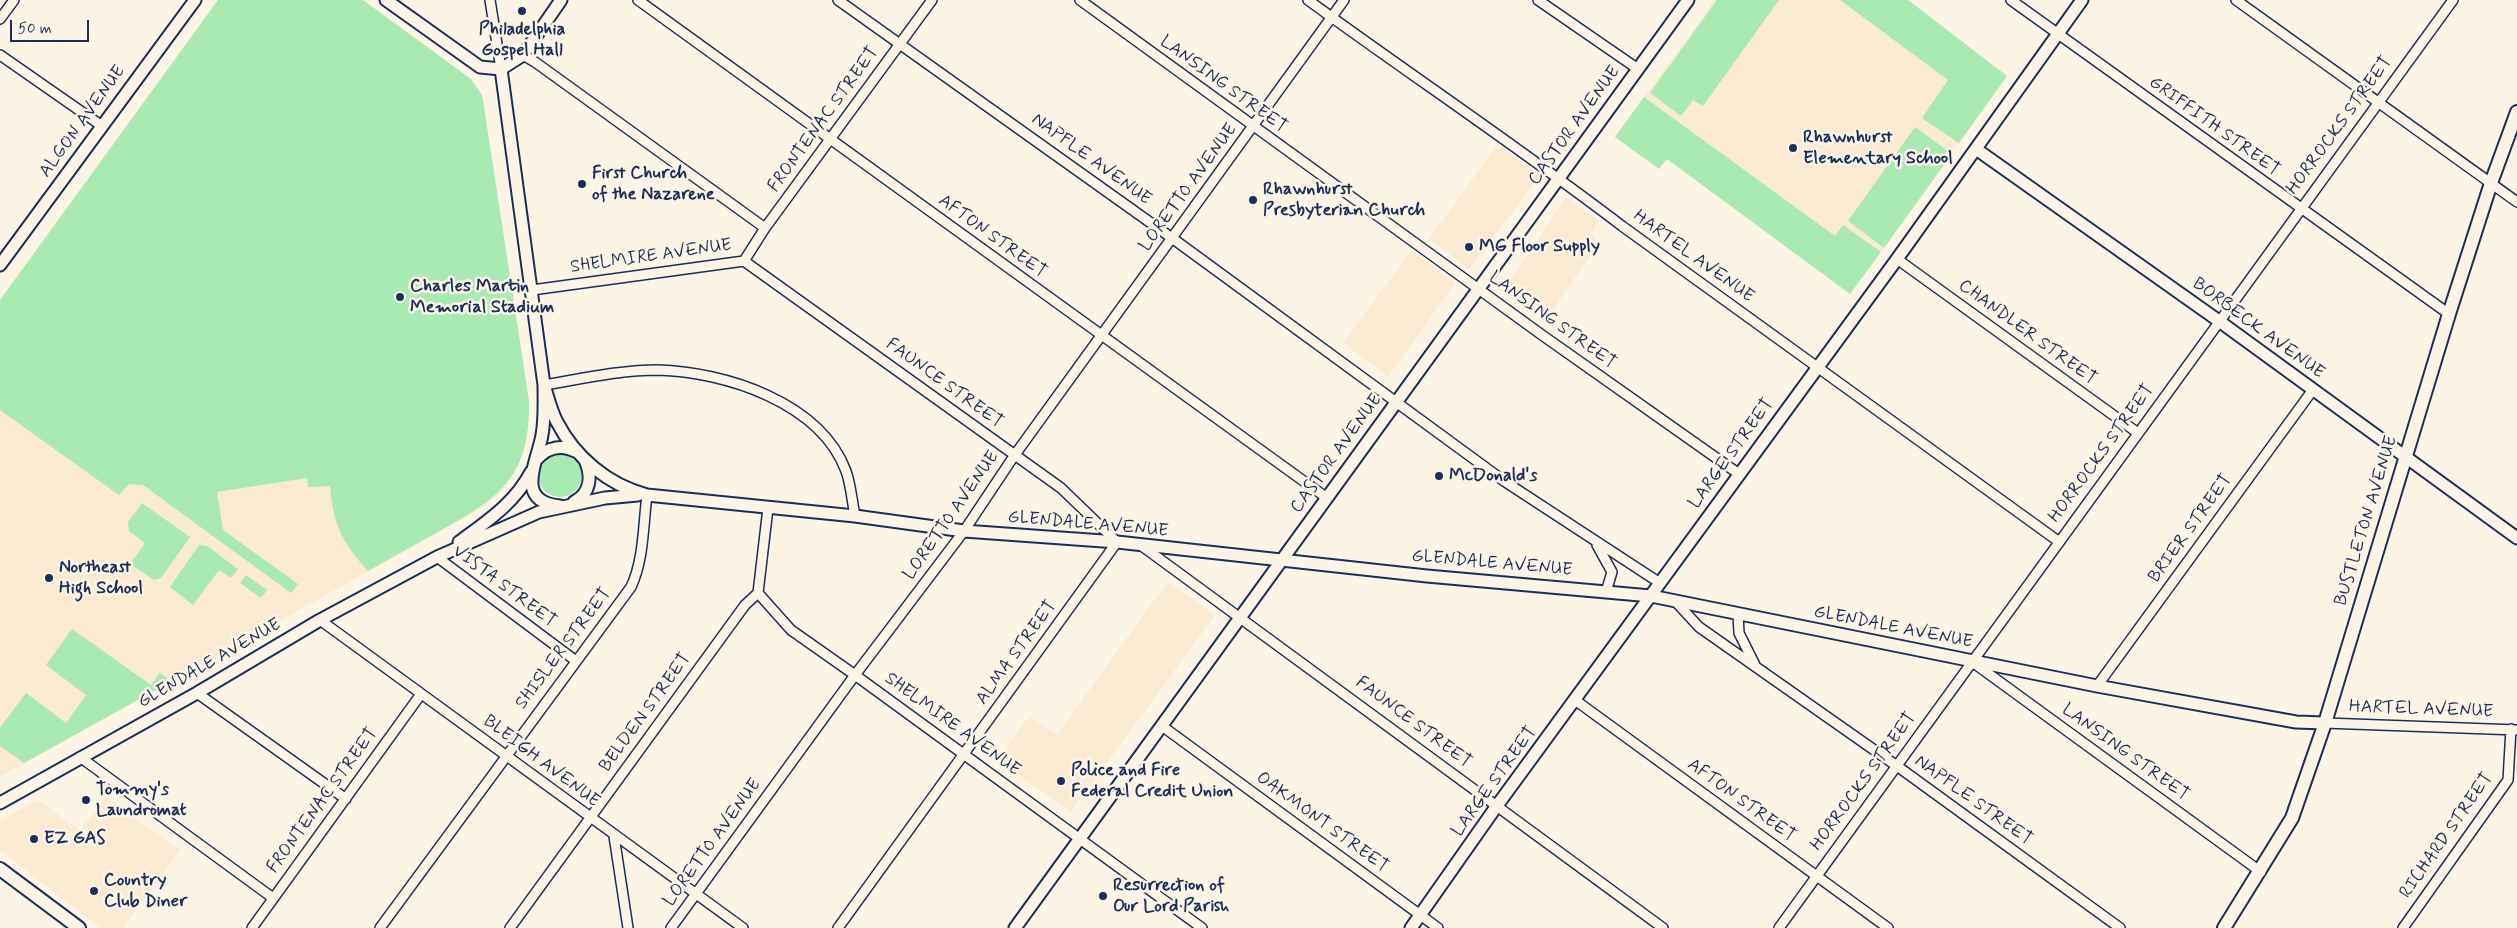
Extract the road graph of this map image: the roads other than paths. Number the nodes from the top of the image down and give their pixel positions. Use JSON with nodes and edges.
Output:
{"nodes":[{"id":1,"x":14,"y":0,"type":"edge"},
{"id":2,"x":194,"y":0,"type":"edge"},
{"id":3,"x":386,"y":0,"type":"edge"},
{"id":4,"x":490,"y":0,"type":"edge"},
{"id":5,"x":561,"y":0,"type":"edge"},
{"id":6,"x":638,"y":0,"type":"edge"},
{"id":7,"x":838,"y":0,"type":"edge"},
{"id":8,"x":932,"y":0,"type":"edge"},
{"id":9,"x":1080,"y":0,"type":"edge"},
{"id":10,"x":1308,"y":0,"type":"edge"},
{"id":11,"x":1344,"y":0,"type":"edge"},
{"id":12,"x":1538,"y":0,"type":"edge"},
{"id":13,"x":1688,"y":0,"type":"edge"},
{"id":14,"x":2011,"y":0,"type":"edge"},
{"id":15,"x":2082,"y":0,"type":"edge"},
{"id":16,"x":2236,"y":0,"type":"edge"},
{"id":17,"x":2453,"y":0,"type":"edge"},
{"id":18,"x":1332,"y":17,"type":"junction"},
{"id":19,"x":0,"y":19,"type":"edge"},
{"id":20,"x":2057,"y":34,"type":"junction"},
{"id":21,"x":900,"y":44,"type":"junction"},
{"id":22,"x":0,"y":55,"type":"edge"},
{"id":23,"x":523,"y":55,"type":"junction"},
{"id":24,"x":501,"y":69,"type":"junction"},
{"id":25,"x":1638,"y":69,"type":"junction"},
{"id":26,"x":2377,"y":102,"type":"junction"},
{"id":27,"x":2517,"y":112,"type":"edge"},
{"id":28,"x":102,"y":126,"type":"junction"},
{"id":29,"x":1254,"y":128,"type":"junction"},
{"id":30,"x":831,"y":140,"type":"junction"},
{"id":31,"x":1976,"y":149,"type":"junction"},
{"id":32,"x":1559,"y":178,"type":"junction"},
{"id":33,"x":2491,"y":183,"type":"junction"},
{"id":34,"x":2517,"y":202,"type":"edge"},
{"id":35,"x":2300,"y":209,"type":"junction"},
{"id":36,"x":765,"y":228,"type":"junction"},
{"id":37,"x":1172,"y":238,"type":"junction"},
{"id":38,"x":1897,"y":259,"type":"junction"},
{"id":39,"x":744,"y":261,"type":"junction"},
{"id":40,"x":0,"y":265,"type":"edge"},
{"id":41,"x":1479,"y":288,"type":"junction"},
{"id":42,"x":532,"y":290,"type":"junction"},
{"id":43,"x":2449,"y":314,"type":"junction"},
{"id":44,"x":2219,"y":321,"type":"junction"},
{"id":45,"x":1101,"y":336,"type":"junction"},
{"id":46,"x":1818,"y":367,"type":"junction"},
{"id":47,"x":544,"y":385,"type":"junction"},
{"id":48,"x":2312,"y":391,"type":"junction"},
{"id":49,"x":1396,"y":402,"type":"junction"},
{"id":50,"x":2138,"y":433,"type":"junction"},
{"id":51,"x":581,"y":456,"type":"junction"},
{"id":52,"x":1014,"y":456,"type":"junction"},
{"id":53,"x":2405,"y":456,"type":"junction"},
{"id":54,"x":531,"y":470,"type":"junction"},
{"id":55,"x":1739,"y":474,"type":"junction"},
{"id":56,"x":647,"y":495,"type":"junction"},
{"id":57,"x":1327,"y":498,"type":"junction"},
{"id":58,"x":565,"y":505,"type":"junction"},
{"id":59,"x":768,"y":508,"type":"junction"},
{"id":60,"x":855,"y":516,"type":"junction"},
{"id":61,"x":964,"y":531,"type":"junction"},
{"id":62,"x":2517,"y":538,"type":"edge"},
{"id":63,"x":2058,"y":541,"type":"junction"},
{"id":64,"x":1118,"y":542,"type":"junction"},
{"id":65,"x":1596,"y":543,"type":"junction"},
{"id":66,"x":1142,"y":546,"type":"junction"},
{"id":67,"x":437,"y":557,"type":"junction"},
{"id":68,"x":1282,"y":561,"type":"junction"},
{"id":69,"x":1660,"y":583,"type":"junction"},
{"id":70,"x":1606,"y":592,"type":"junction"},
{"id":71,"x":758,"y":593,"type":"junction"},
{"id":72,"x":1650,"y":596,"type":"junction"},
{"id":73,"x":1675,"y":601,"type":"junction"},
{"id":74,"x":1738,"y":614,"type":"junction"},
{"id":75,"x":1240,"y":618,"type":"junction"},
{"id":76,"x":320,"y":620,"type":"junction"},
{"id":77,"x":576,"y":660,"type":"junction"},
{"id":78,"x":1971,"y":661,"type":"junction"},
{"id":79,"x":1756,"y":668,"type":"junction"},
{"id":80,"x":856,"y":675,"type":"junction"},
{"id":81,"x":2097,"y":686,"type":"junction"},
{"id":82,"x":197,"y":693,"type":"junction"},
{"id":83,"x":421,"y":694,"type":"junction"},
{"id":84,"x":1575,"y":700,"type":"junction"},
{"id":85,"x":2325,"y":723,"type":"junction"},
{"id":86,"x":1162,"y":726,"type":"junction"},
{"id":87,"x":2514,"y":729,"type":"edge"},
{"id":88,"x":964,"y":754,"type":"junction"},
{"id":89,"x":506,"y":756,"type":"junction"},
{"id":90,"x":80,"y":757,"type":"junction"},
{"id":91,"x":1897,"y":766,"type":"junction"},
{"id":92,"x":346,"y":799,"type":"junction"},
{"id":93,"x":0,"y":803,"type":"edge"},
{"id":94,"x":1496,"y":807,"type":"junction"},
{"id":95,"x":590,"y":819,"type":"junction"},
{"id":96,"x":614,"y":836,"type":"junction"},
{"id":97,"x":1080,"y":839,"type":"junction"},
{"id":98,"x":0,"y":869,"type":"edge"},
{"id":99,"x":2260,"y":872,"type":"junction"},
{"id":100,"x":1816,"y":876,"type":"junction"},
{"id":101,"x":696,"y":894,"type":"junction"},
{"id":102,"x":273,"y":898,"type":"junction"},
{"id":103,"x":1421,"y":916,"type":"junction"},
{"id":104,"x":78,"y":928,"type":"edge"},
{"id":105,"x":252,"y":928,"type":"edge"},
{"id":106,"x":380,"y":928,"type":"edge"},
{"id":107,"x":510,"y":928,"type":"edge"},
{"id":108,"x":628,"y":928,"type":"edge"},
{"id":109,"x":672,"y":928,"type":"edge"},
{"id":110,"x":743,"y":928,"type":"edge"},
{"id":111,"x":838,"y":928,"type":"edge"},
{"id":112,"x":1015,"y":928,"type":"edge"},
{"id":113,"x":1202,"y":928,"type":"edge"},
{"id":114,"x":1412,"y":928,"type":"edge"},
{"id":115,"x":1438,"y":928,"type":"edge"},
{"id":116,"x":1663,"y":928,"type":"edge"},
{"id":117,"x":1779,"y":928,"type":"edge"},
{"id":118,"x":1888,"y":928,"type":"edge"},
{"id":119,"x":2120,"y":928,"type":"edge"},
{"id":120,"x":2224,"y":928,"type":"edge"},
{"id":121,"x":2403,"y":928,"type":"edge"}],
"edges":[{"from":1,"to":19,"type":"street"},
{"from":2,"to":28,"type":"street","name":"ALGON AVENUE"},
{"from":3,"to":24,"type":"street"},
{"from":4,"to":24,"type":"street"},
{"from":5,"to":23,"type":"street"},
{"from":6,"to":30,"type":"street","name":"AFTON STREET"},
{"from":7,"to":21,"type":"street","name":"NAPFLE AVENUE"},
{"from":8,"to":21,"type":"street","name":"FRONTENAC STREET"},
{"from":9,"to":29,"type":"street","name":"LANSING STREET"},
{"from":10,"to":18,"type":"street","name":"HARTEL AVENUE"},
{"from":11,"to":18,"type":"street","name":"LORETTO AVENUE"},
{"from":12,"to":25,"type":"street"},
{"from":13,"to":25,"type":"street","name":"CASTOR AVENUE"},
{"from":14,"to":20,"type":"street","name":"GRIFFITH STREET"},
{"from":15,"to":20,"type":"street","name":"LARGE STREET"},
{"from":16,"to":26,"type":"street"},
{"from":17,"to":26,"type":"street","name":"HORROCKS STREET"},
{"from":18,"to":29,"type":"street","name":"LORETTO AVENUE"},
{"from":18,"to":32,"type":"street","name":"HARTEL AVENUE"},
{"from":20,"to":31,"type":"street","name":"LARGE STREET"},
{"from":20,"to":35,"type":"street","name":"GRIFFITH STREET"},
{"from":21,"to":30,"type":"street","name":"FRONTENAC STREET"},
{"from":21,"to":37,"type":"street","name":"NAPFLE AVENUE"},
{"from":22,"to":28,"type":"street"},
{"from":23,"to":24,"type":"street"},
{"from":23,"to":36,"type":"street"},
{"from":24,"to":42,"type":"street"},
{"from":25,"to":32,"type":"street","name":"CASTOR AVENUE"},
{"from":26,"to":33,"type":"street"},
{"from":26,"to":35,"type":"street","name":"HORROCKS STREET"},
{"from":27,"to":33,"type":"main road","name":"BUSTLETON AVENUE"},
{"from":28,"to":40,"type":"street","name":"ALGON AVENUE"},
{"from":29,"to":37,"type":"street","name":"LORETTO AVENUE"},
{"from":29,"to":41,"type":"street","name":"LANSING STREET"},
{"from":30,"to":36,"type":"street","name":"FRONTENAC STREET"},
{"from":30,"to":45,"type":"street","name":"AFTON STREET"},
{"from":31,"to":38,"type":"street","name":"LARGE STREET"},
{"from":31,"to":44,"type":"street","name":"BORBECK AVENUE"},
{"from":32,"to":41,"type":"street","name":"CASTOR AVENUE"},
{"from":32,"to":46,"type":"street","name":"HARTEL AVENUE"},
{"from":33,"to":34,"type":"street"},
{"from":33,"to":43,"type":"main road","name":"BUSTLETON AVENUE"},
{"from":35,"to":43,"type":"street","name":"GRIFFITH STREET"},
{"from":35,"to":44,"type":"street","name":"HORROCKS STREET"},
{"from":36,"to":39,"type":"street","name":"FRONTENAC STREET"},
{"from":37,"to":45,"type":"street","name":"LORETTO AVENUE"},
{"from":37,"to":49,"type":"street","name":"NAPFLE AVENUE"},
{"from":38,"to":46,"type":"street","name":"LARGE STREET"},
{"from":38,"to":50,"type":"street","name":"CHANDLER STREET"},
{"from":39,"to":42,"type":"street","name":"SHELMIRE AVENUE"},
{"from":39,"to":52,"type":"street","name":"FAUNCE STREET"},
{"from":41,"to":49,"type":"street","name":"CASTOR AVENUE"},
{"from":41,"to":55,"type":"street","name":"LANSING STREET"},
{"from":42,"to":47,"type":"street"},
{"from":43,"to":53,"type":"main road","name":"BUSTLETON AVENUE"},
{"from":44,"to":48,"type":"street","name":"BORBECK AVENUE"},
{"from":44,"to":50,"type":"street","name":"HORROCKS STREET"},
{"from":45,"to":52,"type":"street","name":"LORETTO AVENUE"},
{"from":45,"to":57,"type":"street","name":"AFTON STREET"},
{"from":46,"to":55,"type":"street","name":"LARGE STREET"},
{"from":46,"to":63,"type":"street","name":"HARTEL AVENUE"},
{"from":47,"to":51,"type":"street"},
{"from":47,"to":54,"type":"street"},
{"from":47,"to":60,"type":"street"},
{"from":48,"to":53,"type":"street","name":"BORBECK AVENUE"},
{"from":48,"to":81,"type":"street","name":"BRIER STREET"},
{"from":49,"to":57,"type":"street","name":"CASTOR AVENUE"},
{"from":49,"to":65,"type":"street"},
{"from":50,"to":63,"type":"street","name":"HORROCKS STREET"},
{"from":51,"to":54,"type":"street","name":"GLENDALE AVENUE"},
{"from":51,"to":56,"type":"street","name":"GLENDALE AVENUE"},
{"from":51,"to":58,"type":"street"},
{"from":52,"to":61,"type":"street","name":"LORETTO AVENUE"},
{"from":52,"to":64,"type":"street","name":"FAUNCE STREET"},
{"from":53,"to":62,"type":"street","name":"BORBECK AVENUE"},
{"from":53,"to":85,"type":"main road","name":"BUSTLETON AVENUE"},
{"from":54,"to":58,"type":"street"},
{"from":54,"to":67,"type":"street","name":"GLENDALE AVENUE"},
{"from":55,"to":69,"type":"street","name":"LARGE STREET"},
{"from":56,"to":58,"type":"street","name":"GLENDALE AVENUE"},
{"from":56,"to":59,"type":"street","name":"GLENDALE AVENUE"},
{"from":56,"to":77,"type":"street","name":"SHISLER STREET"},
{"from":57,"to":68,"type":"street","name":"CASTOR AVENUE"},
{"from":58,"to":67,"type":"street","name":"GLENDALE AVENUE"},
{"from":59,"to":60,"type":"street","name":"GLENDALE AVENUE"},
{"from":59,"to":71,"type":"street"},
{"from":60,"to":61,"type":"street","name":"GLENDALE AVENUE"},
{"from":61,"to":64,"type":"street","name":"GLENDALE AVENUE"},
{"from":61,"to":80,"type":"street","name":"LORETTO AVENUE"},
{"from":63,"to":78,"type":"street","name":"HORROCKS STREET"},
{"from":64,"to":66,"type":"street","name":"GLENDALE AVENUE"},
{"from":64,"to":88,"type":"street","name":"ALMA STREET"},
{"from":65,"to":69,"type":"street"},
{"from":65,"to":70,"type":"street"},
{"from":66,"to":68,"type":"street","name":"GLENDALE AVENUE"},
{"from":66,"to":75,"type":"street","name":"FAUNCE STREET"},
{"from":67,"to":76,"type":"street","name":"GLENDALE AVENUE"},
{"from":67,"to":77,"type":"street","name":"VISTA STREET"},
{"from":68,"to":70,"type":"street","name":"GLENDALE AVENUE"},
{"from":68,"to":75,"type":"street","name":"CASTOR AVENUE"},
{"from":69,"to":72,"type":"street","name":"LARGE STREET"},
{"from":70,"to":72,"type":"street","name":"GLENDALE AVENUE"},
{"from":71,"to":80,"type":"street","name":"SHELMIRE AVENUE"},
{"from":71,"to":95,"type":"street","name":"BELDEN STREET"},
{"from":72,"to":73,"type":"street","name":"GLENDALE AVENUE"},
{"from":72,"to":84,"type":"street","name":"LARGE STREET"},
{"from":73,"to":74,"type":"street","name":"GLENDALE AVENUE"},
{"from":73,"to":79,"type":"street","name":"NAPFLE STREET"},
{"from":74,"to":78,"type":"street","name":"GLENDALE AVENUE"},
{"from":74,"to":79,"type":"street","name":"NAPFLE STREET"},
{"from":75,"to":86,"type":"street","name":"CASTOR AVENUE"},
{"from":75,"to":94,"type":"street","name":"FAUNCE STREET"},
{"from":76,"to":82,"type":"street","name":"GLENDALE AVENUE"},
{"from":76,"to":83,"type":"street","name":"BLEIGH AVENUE"},
{"from":77,"to":89,"type":"street","name":"SHISLER STREET"},
{"from":78,"to":81,"type":"street","name":"GLENDALE AVENUE"},
{"from":78,"to":91,"type":"street","name":"HORROCKS STREET"},
{"from":78,"to":99,"type":"street","name":"LANSING STREET"},
{"from":79,"to":91,"type":"street","name":"NAPFLE STREET"},
{"from":80,"to":88,"type":"street","name":"SHELMIRE AVENUE"},
{"from":80,"to":101,"type":"street","name":"LORETTO AVENUE"},
{"from":81,"to":85,"type":"street","name":"GLENDALE AVENUE"},
{"from":82,"to":90,"type":"street","name":"GLENDALE AVENUE"},
{"from":82,"to":92,"type":"street"},
{"from":83,"to":89,"type":"street","name":"BLEIGH AVENUE"},
{"from":83,"to":92,"type":"street","name":"FRONTENAC STREET"},
{"from":84,"to":94,"type":"street","name":"LARGE STREET"},
{"from":84,"to":100,"type":"street","name":"AFTON STREET"},
{"from":85,"to":87,"type":"street","name":"HARTEL AVENUE"},
{"from":85,"to":99,"type":"main road","name":"BUSTLETON AVENUE"},
{"from":86,"to":97,"type":"street","name":"CASTOR AVENUE"},
{"from":86,"to":103,"type":"street","name":"OAKMONT STREET"},
{"from":87,"to":121,"type":"street","name":"RICHARD STREET"},
{"from":88,"to":97,"type":"street","name":"SHELMIRE AVENUE"},
{"from":88,"to":111,"type":"street","name":"ALMA STREET"},
{"from":89,"to":95,"type":"street","name":"BLEIGH AVENUE"},
{"from":89,"to":106,"type":"street","name":"SHISLER STREET"},
{"from":90,"to":93,"type":"street","name":"GLENDALE AVENUE"},
{"from":90,"to":102,"type":"street"},
{"from":91,"to":100,"type":"street","name":"HORROCKS STREET"},
{"from":91,"to":119,"type":"street","name":"NAPFLE STREET"},
{"from":92,"to":102,"type":"street","name":"FRONTENAC STREET"},
{"from":94,"to":103,"type":"street","name":"LARGE STREET"},
{"from":94,"to":116,"type":"street","name":"FAUNCE STREET"},
{"from":95,"to":96,"type":"street","name":"BLEIGH AVENUE"},
{"from":95,"to":107,"type":"street","name":"BELDEN STREET"},
{"from":96,"to":101,"type":"street","name":"BLEIGH AVENUE"},
{"from":96,"to":108,"type":"street"},
{"from":97,"to":112,"type":"street","name":"CASTOR AVENUE"},
{"from":97,"to":113,"type":"street","name":"SHELMIRE AVENUE"},
{"from":98,"to":104,"type":"main road"},
{"from":99,"to":120,"type":"main road","name":"BUSTLETON AVENUE"},
{"from":100,"to":117,"type":"street","name":"HORROCKS STREET"},
{"from":100,"to":118,"type":"street","name":"AFTON STREET"},
{"from":101,"to":109,"type":"street","name":"LORETTO AVENUE"},
{"from":101,"to":110,"type":"street","name":"BLEIGH AVENUE"},
{"from":102,"to":105,"type":"street","name":"FRONTENAC STREET"},
{"from":103,"to":114,"type":"street","name":"LARGE STREET"},
{"from":103,"to":115,"type":"street","name":"OAKMONT STREET"}]}
